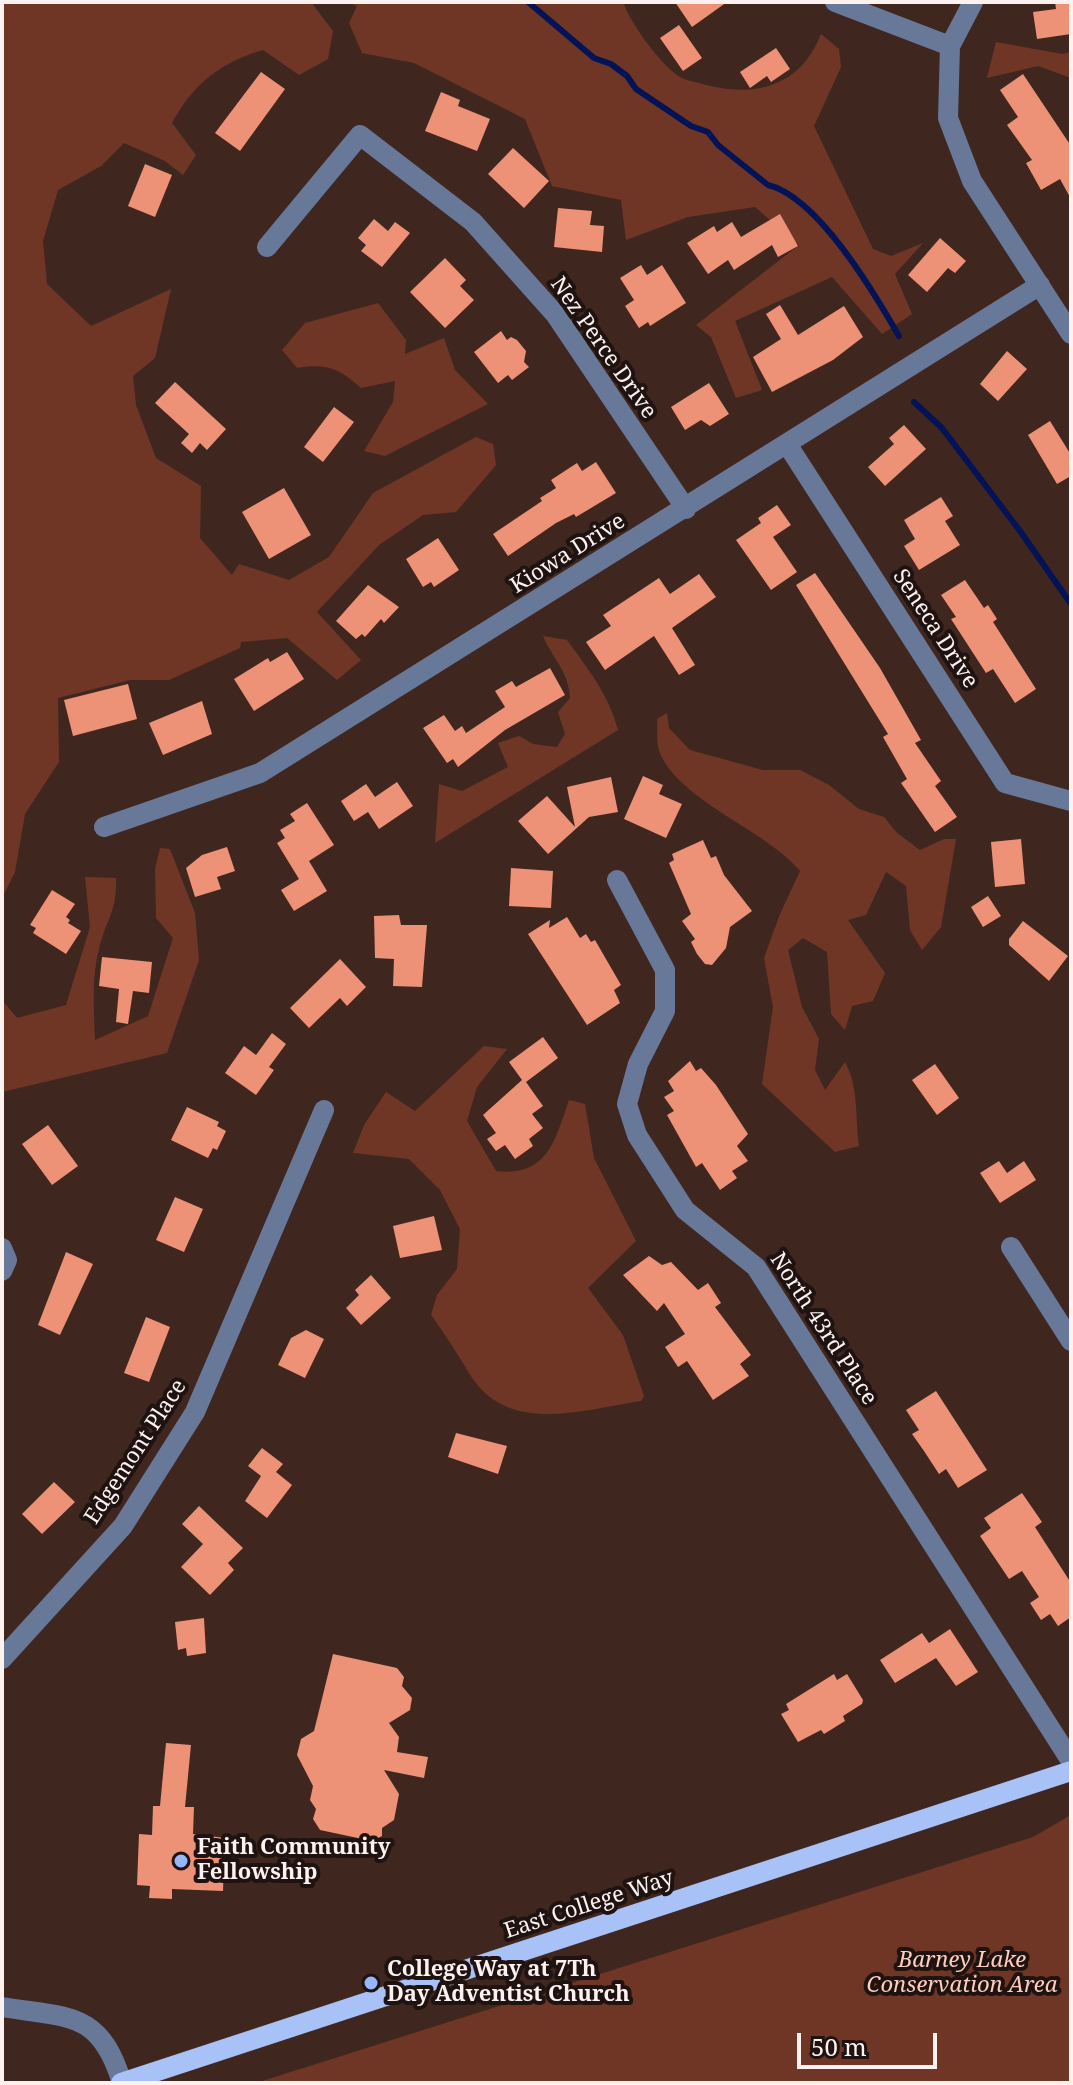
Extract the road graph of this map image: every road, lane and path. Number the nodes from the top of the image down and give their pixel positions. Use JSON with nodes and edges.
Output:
{"nodes":[{"id":1,"x":835,"y":2,"type":"edge"},
{"id":2,"x":973,"y":2,"type":"edge"},
{"id":3,"x":950,"y":46,"type":"junction"},
{"id":4,"x":267,"y":247,"type":"dead end"},
{"id":5,"x":1040,"y":285,"type":"junction"},
{"id":6,"x":1071,"y":334,"type":"edge"},
{"id":7,"x":787,"y":444,"type":"junction"},
{"id":8,"x":686,"y":509,"type":"junction"},
{"id":9,"x":1071,"y":801,"type":"edge"},
{"id":10,"x":104,"y":827,"type":"dead end"},
{"id":11,"x":617,"y":880,"type":"dead end"},
{"id":12,"x":324,"y":1110,"type":"dead end"},
{"id":13,"x":1011,"y":1247,"type":"dead end"},
{"id":14,"x":2,"y":1248,"type":"edge"},
{"id":15,"x":2,"y":1271,"type":"edge"},
{"id":16,"x":1071,"y":1341,"type":"edge"},
{"id":17,"x":2,"y":1659,"type":"edge"},
{"id":18,"x":1071,"y":1761,"type":"edge"},
{"id":19,"x":1071,"y":1771,"type":"edge"},
{"id":20,"x":2,"y":2007,"type":"edge"},
{"id":21,"x":122,"y":2083,"type":"edge"}],
"edges":[{"from":1,"to":3,"type":"street"},
{"from":2,"to":3,"type":"street"},
{"from":3,"to":5,"type":"street"},
{"from":4,"to":8,"type":"street","name":"Nez Perce Drive"},
{"from":5,"to":6,"type":"street"},
{"from":5,"to":7,"type":"street","name":"Kiowa Drive"},
{"from":7,"to":8,"type":"street","name":"Kiowa Drive"},
{"from":7,"to":9,"type":"street","name":"Seneca Drive"},
{"from":8,"to":10,"type":"street","name":"Kiowa Drive"},
{"from":11,"to":18,"type":"street","name":"North 43rd Place"},
{"from":12,"to":17,"type":"street","name":"Edgemont Place"},
{"from":13,"to":16,"type":"street"},
{"from":14,"to":15,"type":"street"},
{"from":19,"to":21,"type":"main road","name":"East College Way"},
{"from":20,"to":21,"type":"street"}]}
